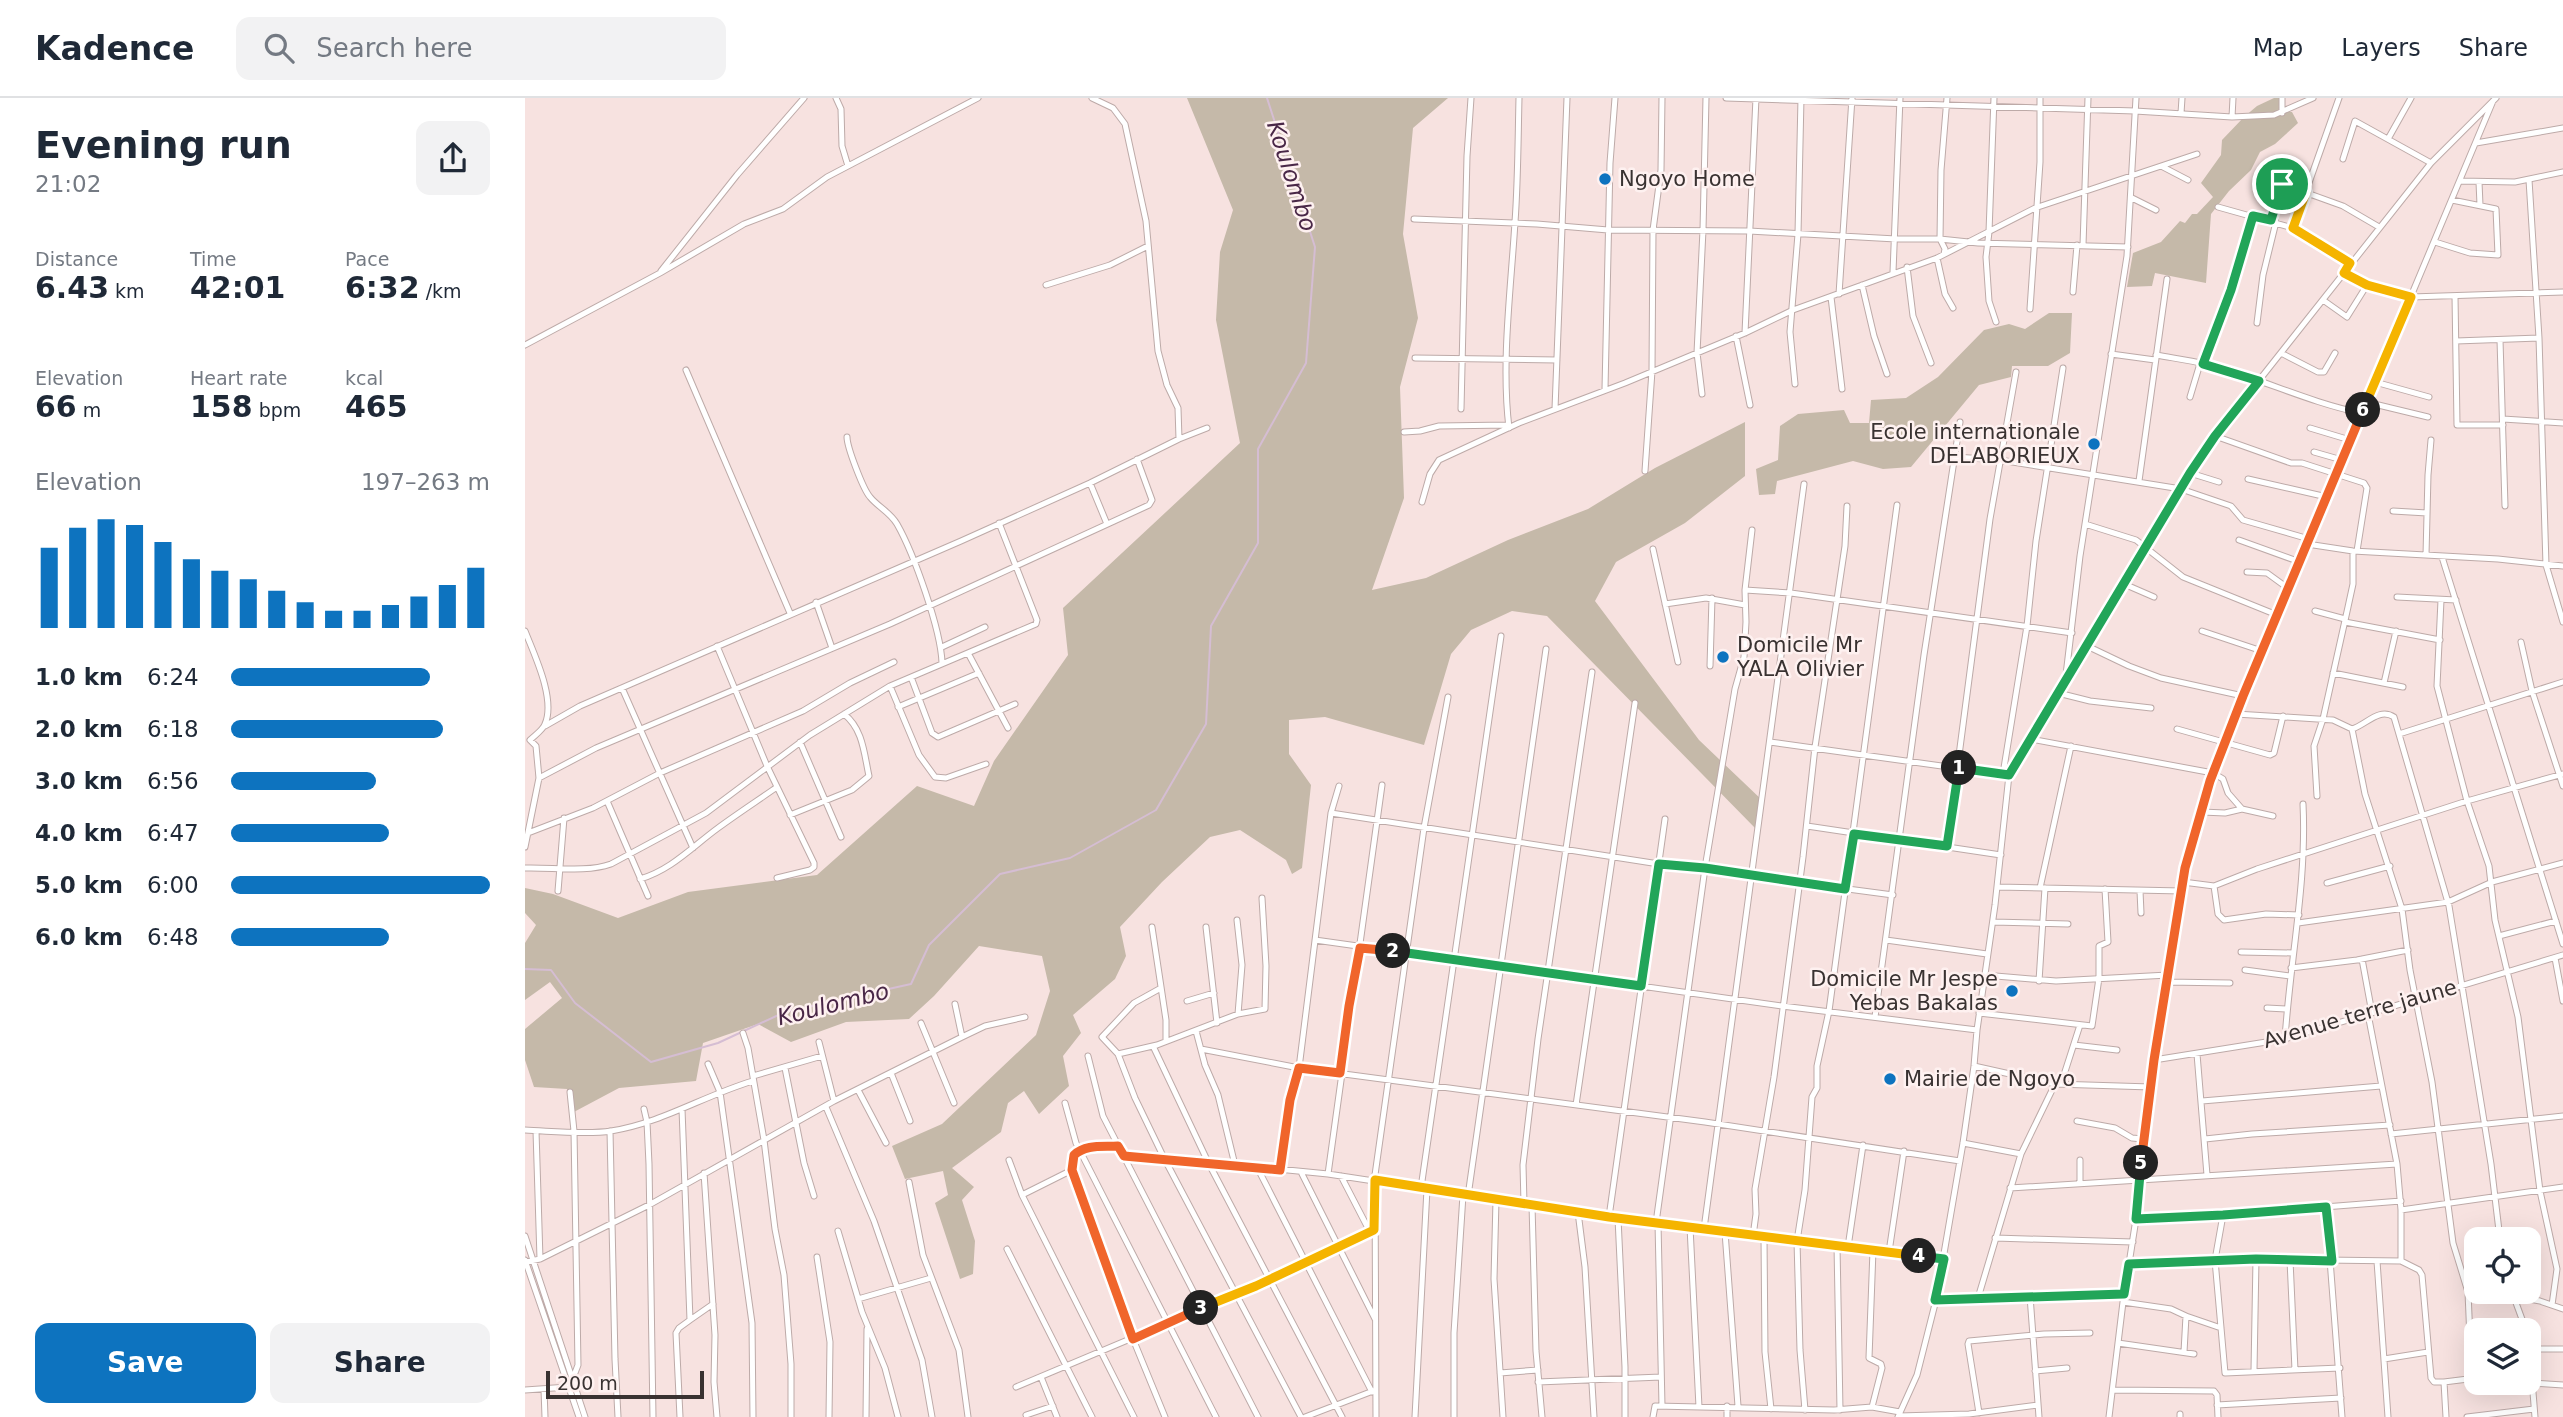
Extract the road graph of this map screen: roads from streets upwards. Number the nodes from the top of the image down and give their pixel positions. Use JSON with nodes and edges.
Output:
{"nodes":[{"id":1,"x":804,"y":98,"type":"edge"},
{"id":2,"x":836,"y":98,"type":"edge"},
{"id":3,"x":978,"y":98,"type":"edge"},
{"id":4,"x":1092,"y":98,"type":"edge"},
{"id":5,"x":1471,"y":98,"type":"edge"},
{"id":6,"x":1520,"y":98,"type":"edge"},
{"id":7,"x":1567,"y":98,"type":"edge"},
{"id":8,"x":1615,"y":98,"type":"edge"},
{"id":9,"x":1662,"y":98,"type":"edge"},
{"id":10,"x":1706,"y":98,"type":"edge"},
{"id":11,"x":1726,"y":98,"type":"edge"},
{"id":12,"x":1947,"y":98,"type":"edge"},
{"id":13,"x":1994,"y":98,"type":"edge"},
{"id":14,"x":2040,"y":98,"type":"edge"},
{"id":15,"x":2088,"y":98,"type":"edge"},
{"id":16,"x":2136,"y":98,"type":"edge"},
{"id":17,"x":2182,"y":98,"type":"edge"},
{"id":18,"x":2232,"y":98,"type":"edge"},
{"id":19,"x":2282,"y":98,"type":"edge"},
{"id":20,"x":2313,"y":98,"type":"edge"},
{"id":21,"x":2339,"y":98,"type":"edge"},
{"id":22,"x":2411,"y":98,"type":"edge"},
{"id":23,"x":2495,"y":98,"type":"edge"},
{"id":24,"x":1756,"y":99,"type":"edge"},
{"id":25,"x":1800,"y":100,"type":"edge"},
{"id":26,"x":1852,"y":101,"type":"edge"},
{"id":27,"x":1900,"y":102,"type":"edge"},
{"id":28,"x":1946,"y":106,"type":"junction"},
{"id":29,"x":1993,"y":107,"type":"junction"},
{"id":30,"x":2040,"y":108,"type":"junction"},
{"id":31,"x":2087,"y":109,"type":"junction"},
{"id":32,"x":2135,"y":111,"type":"junction"},
{"id":33,"x":2181,"y":113,"type":"junction"},
{"id":34,"x":2282,"y":113,"type":"junction"},
{"id":35,"x":2232,"y":117,"type":"junction"},
{"id":36,"x":2563,"y":128,"type":"edge"},
{"id":37,"x":2388,"y":139,"type":"junction"},
{"id":38,"x":2476,"y":143,"type":"junction"},
{"id":39,"x":2197,"y":154,"type":"dead end"},
{"id":40,"x":2343,"y":159,"type":"dead end"},
{"id":41,"x":2431,"y":163,"type":"junction"},
{"id":42,"x":2289,"y":165,"type":"dead end"},
{"id":43,"x":848,"y":166,"type":"junction"},
{"id":44,"x":2164,"y":167,"type":"junction"},
{"id":45,"x":2563,"y":172,"type":"edge"},
{"id":46,"x":2133,"y":174,"type":"junction"},
{"id":47,"x":2188,"y":180,"type":"dead end"},
{"id":48,"x":2529,"y":180,"type":"junction"},
{"id":49,"x":2460,"y":181,"type":"junction"},
{"id":50,"x":2479,"y":182,"type":"junction"},
{"id":51,"x":2282,"y":184,"type":"junction"},
{"id":52,"x":2084,"y":190,"type":"junction"},
{"id":53,"x":2306,"y":192,"type":"junction"},
{"id":54,"x":2132,"y":198,"type":"junction"},
{"id":55,"x":2452,"y":200,"type":"junction"},
{"id":56,"x":2480,"y":205,"type":"junction"},
{"id":57,"x":2218,"y":207,"type":"dead end"},
{"id":58,"x":2035,"y":208,"type":"junction"},
{"id":59,"x":2156,"y":210,"type":"dead end"},
{"id":60,"x":2253,"y":216,"type":"junction"},
{"id":61,"x":1414,"y":219,"type":"dead end"},
{"id":62,"x":1465,"y":221,"type":"junction"},
{"id":63,"x":2274,"y":221,"type":"junction"},
{"id":64,"x":1515,"y":224,"type":"junction"},
{"id":65,"x":1561,"y":226,"type":"junction"},
{"id":66,"x":2379,"y":227,"type":"junction"},
{"id":67,"x":2293,"y":228,"type":"junction"},
{"id":68,"x":1608,"y":230,"type":"junction"},
{"id":69,"x":1653,"y":230,"type":"junction"},
{"id":70,"x":1703,"y":230,"type":"junction"},
{"id":71,"x":1749,"y":231,"type":"junction"},
{"id":72,"x":1989,"y":232,"type":"junction"},
{"id":73,"x":1798,"y":233,"type":"junction"},
{"id":74,"x":1844,"y":236,"type":"junction"},
{"id":75,"x":1896,"y":239,"type":"junction"},
{"id":76,"x":1940,"y":239,"type":"junction"},
{"id":77,"x":1967,"y":242,"type":"junction"},
{"id":78,"x":2435,"y":242,"type":"junction"},
{"id":79,"x":2033,"y":243,"type":"junction"},
{"id":80,"x":1988,"y":244,"type":"junction"},
{"id":81,"x":2080,"y":245,"type":"junction"},
{"id":82,"x":1149,"y":246,"type":"junction"},
{"id":83,"x":2128,"y":247,"type":"junction"},
{"id":84,"x":1944,"y":254,"type":"junction"},
{"id":85,"x":1937,"y":257,"type":"junction"},
{"id":86,"x":2350,"y":263,"type":"junction"},
{"id":87,"x":1907,"y":267,"type":"junction"},
{"id":88,"x":1893,"y":272,"type":"junction"},
{"id":89,"x":660,"y":273,"type":"junction"},
{"id":90,"x":2344,"y":273,"type":"junction"},
{"id":91,"x":2167,"y":279,"type":"dead end"},
{"id":92,"x":1046,"y":285,"type":"dead end"},
{"id":93,"x":1862,"y":285,"type":"junction"},
{"id":94,"x":2367,"y":285,"type":"junction"},
{"id":95,"x":2073,"y":292,"type":"dead end"},
{"id":96,"x":2563,"y":292,"type":"edge"},
{"id":97,"x":2536,"y":293,"type":"junction"},
{"id":98,"x":1839,"y":294,"type":"junction"},
{"id":99,"x":2455,"y":296,"type":"junction"},
{"id":100,"x":1831,"y":297,"type":"junction"},
{"id":101,"x":2411,"y":297,"type":"junction"},
{"id":102,"x":2323,"y":300,"type":"junction"},
{"id":103,"x":1953,"y":308,"type":"dead end"},
{"id":104,"x":2030,"y":309,"type":"dead end"},
{"id":105,"x":1793,"y":310,"type":"junction"},
{"id":106,"x":1996,"y":322,"type":"dead end"},
{"id":107,"x":2257,"y":323,"type":"dead end"},
{"id":108,"x":1745,"y":333,"type":"junction"},
{"id":109,"x":1736,"y":337,"type":"junction"},
{"id":110,"x":2539,"y":338,"type":"junction"},
{"id":111,"x":2500,"y":340,"type":"junction"},
{"id":112,"x":2456,"y":341,"type":"junction"},
{"id":113,"x":525,"y":345,"type":"edge"},
{"id":114,"x":1697,"y":353,"type":"junction"},
{"id":115,"x":2281,"y":353,"type":"junction"},
{"id":116,"x":2335,"y":353,"type":"dead end"},
{"id":117,"x":2111,"y":354,"type":"junction"},
{"id":118,"x":1415,"y":358,"type":"dead end"},
{"id":119,"x":1508,"y":358,"type":"junction"},
{"id":120,"x":2156,"y":358,"type":"junction"},
{"id":121,"x":1461,"y":359,"type":"junction"},
{"id":122,"x":1557,"y":360,"type":"junction"},
{"id":123,"x":1931,"y":363,"type":"dead end"},
{"id":124,"x":2203,"y":364,"type":"junction"},
{"id":125,"x":2063,"y":369,"type":"dead end"},
{"id":126,"x":686,"y":370,"type":"dead end"},
{"id":127,"x":1651,"y":371,"type":"junction"},
{"id":128,"x":2016,"y":372,"type":"dead end"},
{"id":129,"x":1887,"y":374,"type":"dead end"},
{"id":130,"x":2259,"y":381,"type":"junction"},
{"id":131,"x":2375,"y":382,"type":"junction"},
{"id":132,"x":1795,"y":384,"type":"dead end"},
{"id":133,"x":1605,"y":389,"type":"junction"},
{"id":134,"x":1842,"y":389,"type":"dead end"},
{"id":135,"x":1702,"y":394,"type":"dead end"},
{"id":136,"x":2190,"y":397,"type":"dead end"},
{"id":137,"x":2429,"y":397,"type":"dead end"},
{"id":138,"x":2366,"y":402,"type":"junction"},
{"id":139,"x":1750,"y":405,"type":"dead end"},
{"id":140,"x":1461,"y":409,"type":"dead end"},
{"id":141,"x":1555,"y":409,"type":"junction"},
{"id":142,"x":2361,"y":413,"type":"junction"},
{"id":143,"x":2428,"y":418,"type":"dead end"},
{"id":144,"x":1960,"y":422,"type":"dead end"},
{"id":145,"x":2503,"y":422,"type":"junction"},
{"id":146,"x":2541,"y":423,"type":"junction"},
{"id":147,"x":2563,"y":423,"type":"edge"},
{"id":148,"x":1509,"y":427,"type":"junction"},
{"id":149,"x":1207,"y":428,"type":"dead end"},
{"id":150,"x":2311,"y":428,"type":"dead end"},
{"id":151,"x":1404,"y":432,"type":"dead end"},
{"id":152,"x":2215,"y":436,"type":"junction"},
{"id":153,"x":847,"y":437,"type":"dead end"},
{"id":154,"x":1179,"y":439,"type":"junction"},
{"id":155,"x":2350,"y":440,"type":"junction"},
{"id":156,"x":2431,"y":440,"type":"dead end"},
{"id":157,"x":2314,"y":452,"type":"dead end"},
{"id":158,"x":1955,"y":457,"type":"junction"},
{"id":159,"x":1137,"y":460,"type":"junction"},
{"id":160,"x":2000,"y":460,"type":"junction"},
{"id":161,"x":2342,"y":460,"type":"junction"},
{"id":162,"x":2047,"y":468,"type":"junction"},
{"id":163,"x":1646,"y":471,"type":"dead end"},
{"id":164,"x":2190,"y":473,"type":"junction"},
{"id":165,"x":2337,"y":473,"type":"junction"},
{"id":166,"x":2094,"y":475,"type":"junction"},
{"id":167,"x":2248,"y":479,"type":"dead end"},
{"id":168,"x":2139,"y":481,"type":"junction"},
{"id":169,"x":2219,"y":482,"type":"dead end"},
{"id":170,"x":1090,"y":483,"type":"junction"},
{"id":171,"x":1804,"y":484,"type":"dead end"},
{"id":172,"x":2181,"y":489,"type":"junction"},
{"id":173,"x":2327,"y":497,"type":"junction"},
{"id":174,"x":1422,"y":502,"type":"dead end"},
{"id":175,"x":1897,"y":505,"type":"dead end"},
{"id":176,"x":1847,"y":506,"type":"dead end"},
{"id":177,"x":2505,"y":506,"type":"dead end"},
{"id":178,"x":2393,"y":511,"type":"dead end"},
{"id":179,"x":2427,"y":513,"type":"junction"},
{"id":180,"x":999,"y":523,"type":"junction"},
{"id":181,"x":1107,"y":524,"type":"junction"},
{"id":182,"x":2085,"y":524,"type":"junction"},
{"id":183,"x":1752,"y":530,"type":"dead end"},
{"id":184,"x":2239,"y":540,"type":"dead end"},
{"id":185,"x":2309,"y":542,"type":"junction"},
{"id":186,"x":2147,"y":547,"type":"junction"},
{"id":187,"x":1653,"y":549,"type":"dead end"},
{"id":188,"x":2355,"y":551,"type":"junction"},
{"id":189,"x":2426,"y":555,"type":"junction"},
{"id":190,"x":2442,"y":556,"type":"junction"},
{"id":191,"x":913,"y":562,"type":"junction"},
{"id":192,"x":2300,"y":562,"type":"junction"},
{"id":193,"x":2546,"y":565,"type":"junction"},
{"id":194,"x":2563,"y":566,"type":"edge"},
{"id":195,"x":1017,"y":567,"type":"junction"},
{"id":196,"x":2247,"y":572,"type":"dead end"},
{"id":197,"x":2124,"y":584,"type":"junction"},
{"id":198,"x":2289,"y":589,"type":"junction"},
{"id":199,"x":1745,"y":590,"type":"junction"},
{"id":200,"x":1791,"y":593,"type":"junction"},
{"id":201,"x":2154,"y":597,"type":"dead end"},
{"id":202,"x":2397,"y":597,"type":"dead end"},
{"id":203,"x":1712,"y":598,"type":"junction"},
{"id":204,"x":1837,"y":600,"type":"junction"},
{"id":205,"x":2441,"y":600,"type":"junction"},
{"id":206,"x":2456,"y":600,"type":"junction"},
{"id":207,"x":816,"y":602,"type":"junction"},
{"id":208,"x":1665,"y":604,"type":"junction"},
{"id":209,"x":1745,"y":604,"type":"junction"},
{"id":210,"x":928,"y":606,"type":"junction"},
{"id":211,"x":1883,"y":606,"type":"junction"},
{"id":212,"x":2315,"y":611,"type":"dead end"},
{"id":213,"x":790,"y":613,"type":"junction"},
{"id":214,"x":1931,"y":613,"type":"junction"},
{"id":215,"x":2277,"y":615,"type":"junction"},
{"id":216,"x":1977,"y":620,"type":"junction"},
{"id":217,"x":2345,"y":620,"type":"junction"},
{"id":218,"x":2563,"y":622,"type":"edge"},
{"id":219,"x":2027,"y":626,"type":"junction"},
{"id":220,"x":985,"y":627,"type":"dead end"},
{"id":221,"x":525,"y":631,"type":"edge"},
{"id":222,"x":2202,"y":631,"type":"dead end"},
{"id":223,"x":2396,"y":631,"type":"junction"},
{"id":224,"x":2071,"y":633,"type":"junction"},
{"id":225,"x":1501,"y":636,"type":"dead end"},
{"id":226,"x":2440,"y":640,"type":"junction"},
{"id":227,"x":2521,"y":642,"type":"dead end"},
{"id":228,"x":2085,"y":645,"type":"junction"},
{"id":229,"x":717,"y":646,"type":"junction"},
{"id":230,"x":941,"y":647,"type":"junction"},
{"id":231,"x":832,"y":648,"type":"junction"},
{"id":232,"x":1546,"y":649,"type":"dead end"},
{"id":233,"x":2262,"y":651,"type":"junction"},
{"id":234,"x":968,"y":653,"type":"junction"},
{"id":235,"x":894,"y":662,"type":"dead end"},
{"id":236,"x":1678,"y":662,"type":"dead end"},
{"id":237,"x":942,"y":663,"type":"junction"},
{"id":238,"x":1710,"y":666,"type":"dead end"},
{"id":239,"x":1592,"y":672,"type":"dead end"},
{"id":240,"x":979,"y":673,"type":"junction"},
{"id":241,"x":2333,"y":673,"type":"junction"},
{"id":242,"x":911,"y":677,"type":"junction"},
{"id":243,"x":2066,"y":678,"type":"junction"},
{"id":244,"x":2563,"y":682,"type":"edge"},
{"id":245,"x":2383,"y":683,"type":"junction"},
{"id":246,"x":890,"y":687,"type":"junction"},
{"id":247,"x":2403,"y":687,"type":"dead end"},
{"id":248,"x":622,"y":688,"type":"junction"},
{"id":249,"x":735,"y":689,"type":"junction"},
{"id":250,"x":2532,"y":691,"type":"junction"},
{"id":251,"x":2058,"y":693,"type":"junction"},
{"id":252,"x":2243,"y":696,"type":"junction"},
{"id":253,"x":1448,"y":697,"type":"dead end"},
{"id":254,"x":919,"y":698,"type":"junction"},
{"id":255,"x":1635,"y":703,"type":"dead end"},
{"id":256,"x":1015,"y":704,"type":"dead end"},
{"id":257,"x":2489,"y":704,"type":"junction"},
{"id":258,"x":898,"y":707,"type":"junction"},
{"id":259,"x":2151,"y":708,"type":"dead end"},
{"id":260,"x":999,"y":710,"type":"junction"},
{"id":261,"x":2237,"y":713,"type":"junction"},
{"id":262,"x":844,"y":714,"type":"junction"},
{"id":263,"x":2283,"y":716,"type":"junction"},
{"id":264,"x":2445,"y":718,"type":"junction"},
{"id":265,"x":2323,"y":719,"type":"junction"},
{"id":266,"x":545,"y":726,"type":"junction"},
{"id":267,"x":1008,"y":728,"type":"dead end"},
{"id":268,"x":640,"y":729,"type":"junction"},
{"id":269,"x":2177,"y":729,"type":"dead end"},
{"id":270,"x":2352,"y":729,"type":"junction"},
{"id":271,"x":754,"y":731,"type":"junction"},
{"id":272,"x":2399,"y":734,"type":"junction"},
{"id":273,"x":2031,"y":739,"type":"junction"},
{"id":274,"x":527,"y":740,"type":"edge"},
{"id":275,"x":800,"y":742,"type":"junction"},
{"id":276,"x":1770,"y":742,"type":"junction"},
{"id":277,"x":2225,"y":742,"type":"junction"},
{"id":278,"x":2071,"y":746,"type":"junction"},
{"id":279,"x":1815,"y":747,"type":"junction"},
{"id":280,"x":1864,"y":755,"type":"junction"},
{"id":281,"x":1911,"y":761,"type":"junction"},
{"id":282,"x":986,"y":764,"type":"dead end"},
{"id":283,"x":767,"y":766,"type":"junction"},
{"id":284,"x":1959,"y":768,"type":"junction"},
{"id":285,"x":660,"y":773,"type":"junction"},
{"id":286,"x":2213,"y":773,"type":"junction"},
{"id":287,"x":2006,"y":775,"type":"junction"},
{"id":288,"x":2561,"y":775,"type":"edge"},
{"id":289,"x":539,"y":778,"type":"junction"},
{"id":290,"x":1382,"y":785,"type":"dead end"},
{"id":291,"x":1339,"y":786,"type":"dead end"},
{"id":292,"x":2563,"y":786,"type":"edge"},
{"id":293,"x":777,"y":787,"type":"junction"},
{"id":294,"x":2514,"y":788,"type":"junction"},
{"id":295,"x":2317,"y":796,"type":"dead end"},
{"id":296,"x":607,"y":801,"type":"junction"},
{"id":297,"x":825,"y":801,"type":"junction"},
{"id":298,"x":2467,"y":801,"type":"junction"},
{"id":299,"x":2303,"y":804,"type":"dead end"},
{"id":300,"x":2242,"y":809,"type":"junction"},
{"id":301,"x":2202,"y":812,"type":"junction"},
{"id":302,"x":1331,"y":813,"type":"junction"},
{"id":303,"x":790,"y":815,"type":"junction"},
{"id":304,"x":2423,"y":815,"type":"junction"},
{"id":305,"x":2273,"y":816,"type":"dead end"},
{"id":306,"x":564,"y":818,"type":"junction"},
{"id":307,"x":1665,"y":818,"type":"dead end"},
{"id":308,"x":1378,"y":821,"type":"junction"},
{"id":309,"x":683,"y":825,"type":"junction"},
{"id":310,"x":1807,"y":826,"type":"junction"},
{"id":311,"x":1424,"y":828,"type":"junction"},
{"id":312,"x":2378,"y":830,"type":"junction"},
{"id":313,"x":528,"y":833,"type":"junction"},
{"id":314,"x":1854,"y":834,"type":"junction"},
{"id":315,"x":1472,"y":835,"type":"junction"},
{"id":316,"x":841,"y":837,"type":"dead end"},
{"id":317,"x":1901,"y":840,"type":"junction"},
{"id":318,"x":1520,"y":843,"type":"junction"},
{"id":319,"x":1947,"y":846,"type":"junction"},
{"id":320,"x":525,"y":847,"type":"edge"},
{"id":321,"x":693,"y":848,"type":"junction"},
{"id":322,"x":1565,"y":849,"type":"junction"},
{"id":323,"x":629,"y":855,"type":"junction"},
{"id":324,"x":2001,"y":855,"type":"junction"},
{"id":325,"x":2303,"y":855,"type":"junction"},
{"id":326,"x":1613,"y":857,"type":"junction"},
{"id":327,"x":2563,"y":863,"type":"edge"},
{"id":328,"x":1659,"y":864,"type":"junction"},
{"id":329,"x":2390,"y":866,"type":"junction"},
{"id":330,"x":559,"y":867,"type":"junction"},
{"id":331,"x":525,"y":868,"type":"edge"},
{"id":332,"x":1705,"y":868,"type":"junction"},
{"id":333,"x":2540,"y":869,"type":"junction"},
{"id":334,"x":1751,"y":875,"type":"junction"},
{"id":335,"x":778,"y":878,"type":"dead end"},
{"id":336,"x":640,"y":879,"type":"junction"},
{"id":337,"x":1800,"y":882,"type":"junction"},
{"id":338,"x":2183,"y":882,"type":"junction"},
{"id":339,"x":2492,"y":882,"type":"junction"},
{"id":340,"x":2327,"y":883,"type":"dead end"},
{"id":341,"x":2214,"y":886,"type":"junction"},
{"id":342,"x":1997,"y":887,"type":"junction"},
{"id":343,"x":2043,"y":888,"type":"junction"},
{"id":344,"x":1845,"y":889,"type":"junction"},
{"id":345,"x":2105,"y":890,"type":"junction"},
{"id":346,"x":558,"y":891,"type":"dead end"},
{"id":347,"x":2140,"y":891,"type":"junction"},
{"id":348,"x":2182,"y":891,"type":"junction"},
{"id":349,"x":1893,"y":895,"type":"junction"},
{"id":350,"x":648,"y":896,"type":"dead end"},
{"id":351,"x":1262,"y":898,"type":"dead end"},
{"id":352,"x":2448,"y":902,"type":"junction"},
{"id":353,"x":2402,"y":909,"type":"junction"},
{"id":354,"x":2141,"y":913,"type":"dead end"},
{"id":355,"x":2299,"y":915,"type":"junction"},
{"id":356,"x":1237,"y":920,"type":"dead end"},
{"id":357,"x":2556,"y":921,"type":"junction"},
{"id":358,"x":1993,"y":922,"type":"junction"},
{"id":359,"x":2043,"y":922,"type":"junction"},
{"id":360,"x":2298,"y":923,"type":"junction"},
{"id":361,"x":2068,"y":924,"type":"dead end"},
{"id":362,"x":1152,"y":927,"type":"dead end"},
{"id":363,"x":1206,"y":927,"type":"dead end"},
{"id":364,"x":2499,"y":936,"type":"junction"},
{"id":365,"x":1315,"y":940,"type":"junction"},
{"id":366,"x":1886,"y":940,"type":"junction"},
{"id":367,"x":2563,"y":944,"type":"edge"},
{"id":368,"x":1360,"y":948,"type":"junction"},
{"id":369,"x":2408,"y":950,"type":"junction"},
{"id":370,"x":2241,"y":951,"type":"dead end"},
{"id":371,"x":1407,"y":953,"type":"junction"},
{"id":372,"x":2293,"y":953,"type":"junction"},
{"id":373,"x":1987,"y":954,"type":"junction"},
{"id":374,"x":2563,"y":955,"type":"edge"},
{"id":375,"x":2555,"y":958,"type":"junction"},
{"id":376,"x":1453,"y":959,"type":"junction"},
{"id":377,"x":2362,"y":959,"type":"junction"},
{"id":378,"x":1501,"y":967,"type":"junction"},
{"id":379,"x":2291,"y":968,"type":"junction"},
{"id":380,"x":2245,"y":970,"type":"dead end"},
{"id":381,"x":1547,"y":972,"type":"junction"},
{"id":382,"x":2506,"y":972,"type":"junction"},
{"id":383,"x":1984,"y":975,"type":"junction"},
{"id":384,"x":2290,"y":976,"type":"junction"},
{"id":385,"x":2099,"y":978,"type":"junction"},
{"id":386,"x":1595,"y":979,"type":"junction"},
{"id":387,"x":2168,"y":979,"type":"junction"},
{"id":388,"x":2039,"y":981,"type":"junction"},
{"id":389,"x":2229,"y":983,"type":"dead end"},
{"id":390,"x":1641,"y":986,"type":"junction"},
{"id":391,"x":2462,"y":986,"type":"junction"},
{"id":392,"x":1161,"y":988,"type":"junction"},
{"id":393,"x":1690,"y":992,"type":"junction"},
{"id":394,"x":1214,"y":993,"type":"junction"},
{"id":395,"x":1734,"y":999,"type":"junction"},
{"id":396,"x":2415,"y":999,"type":"junction"},
{"id":397,"x":1187,"y":1001,"type":"dead end"},
{"id":398,"x":2563,"y":1001,"type":"edge"},
{"id":399,"x":954,"y":1004,"type":"dead end"},
{"id":400,"x":1782,"y":1006,"type":"junction"},
{"id":401,"x":2267,"y":1008,"type":"dead end"},
{"id":402,"x":2286,"y":1009,"type":"junction"},
{"id":403,"x":1829,"y":1011,"type":"junction"},
{"id":404,"x":1979,"y":1013,"type":"junction"},
{"id":405,"x":1238,"y":1014,"type":"junction"},
{"id":406,"x":2370,"y":1014,"type":"junction"},
{"id":407,"x":1025,"y":1017,"type":"dead end"},
{"id":408,"x":1875,"y":1017,"type":"junction"},
{"id":409,"x":921,"y":1023,"type":"dead end"},
{"id":410,"x":1217,"y":1023,"type":"junction"},
{"id":411,"x":2080,"y":1025,"type":"junction"},
{"id":412,"x":1977,"y":1030,"type":"junction"},
{"id":413,"x":1196,"y":1031,"type":"junction"},
{"id":414,"x":743,"y":1033,"type":"dead end"},
{"id":415,"x":962,"y":1037,"type":"junction"},
{"id":416,"x":2285,"y":1039,"type":"junction"},
{"id":417,"x":1166,"y":1041,"type":"junction"},
{"id":418,"x":819,"y":1042,"type":"dead end"},
{"id":419,"x":2074,"y":1045,"type":"junction"},
{"id":420,"x":1153,"y":1046,"type":"junction"},
{"id":421,"x":1201,"y":1049,"type":"junction"},
{"id":422,"x":2117,"y":1050,"type":"dead end"},
{"id":423,"x":934,"y":1051,"type":"junction"},
{"id":424,"x":1118,"y":1054,"type":"junction"},
{"id":425,"x":2197,"y":1054,"type":"junction"},
{"id":426,"x":822,"y":1056,"type":"junction"},
{"id":427,"x":1089,"y":1056,"type":"dead end"},
{"id":428,"x":2154,"y":1060,"type":"junction"},
{"id":429,"x":708,"y":1063,"type":"dead end"},
{"id":430,"x":1974,"y":1066,"type":"junction"},
{"id":431,"x":785,"y":1068,"type":"junction"},
{"id":432,"x":1299,"y":1068,"type":"junction"},
{"id":433,"x":891,"y":1073,"type":"junction"},
{"id":434,"x":1340,"y":1073,"type":"junction"},
{"id":435,"x":753,"y":1079,"type":"junction"},
{"id":436,"x":1388,"y":1080,"type":"junction"},
{"id":437,"x":2058,"y":1084,"type":"junction"},
{"id":438,"x":1436,"y":1086,"type":"junction"},
{"id":439,"x":2381,"y":1086,"type":"junction"},
{"id":440,"x":2151,"y":1087,"type":"junction"},
{"id":441,"x":858,"y":1090,"type":"junction"},
{"id":442,"x":720,"y":1091,"type":"junction"},
{"id":443,"x":571,"y":1092,"type":"dead end"},
{"id":444,"x":1482,"y":1093,"type":"junction"},
{"id":445,"x":1532,"y":1099,"type":"junction"},
{"id":446,"x":834,"y":1101,"type":"junction"},
{"id":447,"x":2202,"y":1101,"type":"junction"},
{"id":448,"x":954,"y":1103,"type":"dead end"},
{"id":449,"x":1065,"y":1103,"type":"dead end"},
{"id":450,"x":1576,"y":1105,"type":"junction"},
{"id":451,"x":826,"y":1107,"type":"junction"},
{"id":452,"x":644,"y":1109,"type":"dead end"},
{"id":453,"x":682,"y":1109,"type":"junction"},
{"id":454,"x":1625,"y":1111,"type":"junction"},
{"id":455,"x":2563,"y":1116,"type":"edge"},
{"id":456,"x":1671,"y":1118,"type":"junction"},
{"id":457,"x":910,"y":1121,"type":"dead end"},
{"id":458,"x":2077,"y":1121,"type":"dead end"},
{"id":459,"x":2531,"y":1121,"type":"junction"},
{"id":460,"x":647,"y":1122,"type":"junction"},
{"id":461,"x":797,"y":1122,"type":"junction"},
{"id":462,"x":1718,"y":1124,"type":"junction"},
{"id":463,"x":2390,"y":1125,"type":"junction"},
{"id":464,"x":2484,"y":1126,"type":"junction"},
{"id":465,"x":525,"y":1130,"type":"edge"},
{"id":466,"x":536,"y":1130,"type":"junction"},
{"id":467,"x":2439,"y":1130,"type":"junction"},
{"id":468,"x":574,"y":1131,"type":"junction"},
{"id":469,"x":610,"y":1131,"type":"junction"},
{"id":470,"x":1765,"y":1133,"type":"junction"},
{"id":471,"x":2391,"y":1134,"type":"junction"},
{"id":472,"x":1811,"y":1138,"type":"junction"},
{"id":473,"x":2143,"y":1139,"type":"junction"},
{"id":474,"x":2204,"y":1139,"type":"junction"},
{"id":475,"x":764,"y":1140,"type":"junction"},
{"id":476,"x":886,"y":1143,"type":"dead end"},
{"id":477,"x":1963,"y":1143,"type":"junction"},
{"id":478,"x":1863,"y":1145,"type":"junction"},
{"id":479,"x":1118,"y":1146,"type":"junction"},
{"id":480,"x":1080,"y":1150,"type":"junction"},
{"id":481,"x":1904,"y":1151,"type":"junction"},
{"id":482,"x":2021,"y":1154,"type":"junction"},
{"id":483,"x":1124,"y":1156,"type":"junction"},
{"id":484,"x":1164,"y":1158,"type":"junction"},
{"id":485,"x":729,"y":1159,"type":"junction"},
{"id":486,"x":1009,"y":1160,"type":"dead end"},
{"id":487,"x":2080,"y":1160,"type":"dead end"},
{"id":488,"x":1959,"y":1161,"type":"junction"},
{"id":489,"x":1208,"y":1162,"type":"junction"},
{"id":490,"x":2397,"y":1164,"type":"junction"},
{"id":491,"x":1235,"y":1165,"type":"junction"},
{"id":492,"x":1257,"y":1167,"type":"junction"},
{"id":493,"x":1072,"y":1170,"type":"junction"},
{"id":494,"x":1280,"y":1170,"type":"junction"},
{"id":495,"x":1301,"y":1171,"type":"junction"},
{"id":496,"x":703,"y":1173,"type":"junction"},
{"id":497,"x":1328,"y":1174,"type":"junction"},
{"id":498,"x":2207,"y":1175,"type":"junction"},
{"id":499,"x":1341,"y":1176,"type":"junction"},
{"id":500,"x":1375,"y":1180,"type":"junction"},
{"id":501,"x":2140,"y":1180,"type":"junction"},
{"id":502,"x":909,"y":1182,"type":"dead end"},
{"id":503,"x":2080,"y":1182,"type":"junction"},
{"id":504,"x":685,"y":1183,"type":"junction"},
{"id":505,"x":2563,"y":1187,"type":"edge"},
{"id":506,"x":1424,"y":1188,"type":"junction"},
{"id":507,"x":2010,"y":1188,"type":"junction"},
{"id":508,"x":2540,"y":1191,"type":"junction"},
{"id":509,"x":1022,"y":1195,"type":"junction"},
{"id":510,"x":1466,"y":1195,"type":"junction"},
{"id":511,"x":814,"y":1196,"type":"dead end"},
{"id":512,"x":2495,"y":1197,"type":"junction"},
{"id":513,"x":1496,"y":1200,"type":"junction"},
{"id":514,"x":2401,"y":1201,"type":"junction"},
{"id":515,"x":2449,"y":1203,"type":"junction"},
{"id":516,"x":1524,"y":1204,"type":"junction"},
{"id":517,"x":649,"y":1205,"type":"junction"},
{"id":518,"x":1532,"y":1205,"type":"junction"},
{"id":519,"x":2326,"y":1207,"type":"junction"},
{"id":520,"x":2401,"y":1210,"type":"junction"},
{"id":521,"x":1578,"y":1212,"type":"junction"},
{"id":522,"x":2223,"y":1215,"type":"junction"},
{"id":523,"x":1609,"y":1217,"type":"junction"},
{"id":524,"x":1618,"y":1218,"type":"junction"},
{"id":525,"x":2136,"y":1219,"type":"junction"},
{"id":526,"x":613,"y":1223,"type":"junction"},
{"id":527,"x":1657,"y":1223,"type":"junction"},
{"id":528,"x":1690,"y":1227,"type":"junction"},
{"id":529,"x":2499,"y":1227,"type":"edge"},
{"id":530,"x":1705,"y":1229,"type":"junction"},
{"id":531,"x":838,"y":1231,"type":"dead end"},
{"id":532,"x":1372,"y":1231,"type":"junction"},
{"id":533,"x":1725,"y":1232,"type":"junction"},
{"id":534,"x":525,"y":1236,"type":"edge"},
{"id":535,"x":1753,"y":1236,"type":"junction"},
{"id":536,"x":1764,"y":1237,"type":"junction"},
{"id":537,"x":1995,"y":1238,"type":"junction"},
{"id":538,"x":1797,"y":1241,"type":"junction"},
{"id":539,"x":575,"y":1242,"type":"junction"},
{"id":540,"x":2133,"y":1242,"type":"junction"},
{"id":541,"x":1837,"y":1245,"type":"junction"},
{"id":542,"x":1338,"y":1247,"type":"junction"},
{"id":543,"x":1848,"y":1247,"type":"junction"},
{"id":544,"x":1007,"y":1249,"type":"dead end"},
{"id":545,"x":1873,"y":1250,"type":"junction"},
{"id":546,"x":1889,"y":1252,"type":"junction"},
{"id":547,"x":817,"y":1257,"type":"dead end"},
{"id":548,"x":1944,"y":1259,"type":"junction"},
{"id":549,"x":2256,"y":1259,"type":"junction"},
{"id":550,"x":537,"y":1260,"type":"junction"},
{"id":551,"x":2215,"y":1260,"type":"junction"},
{"id":552,"x":2290,"y":1260,"type":"junction"},
{"id":553,"x":525,"y":1261,"type":"edge"},
{"id":554,"x":2332,"y":1261,"type":"junction"},
{"id":555,"x":2377,"y":1261,"type":"junction"},
{"id":556,"x":2401,"y":1261,"type":"junction"},
{"id":557,"x":1306,"y":1262,"type":"junction"},
{"id":558,"x":2129,"y":1264,"type":"junction"},
{"id":559,"x":931,"y":1278,"type":"junction"},
{"id":560,"x":1270,"y":1279,"type":"junction"},
{"id":561,"x":896,"y":1288,"type":"junction"},
{"id":562,"x":1238,"y":1294,"type":"junction"},
{"id":563,"x":2124,"y":1294,"type":"junction"},
{"id":564,"x":2030,"y":1296,"type":"junction"},
{"id":565,"x":1978,"y":1298,"type":"junction"},
{"id":566,"x":858,"y":1299,"type":"junction"},
{"id":567,"x":1935,"y":1300,"type":"junction"},
{"id":568,"x":2123,"y":1302,"type":"junction"},
{"id":569,"x":2541,"y":1302,"type":"edge"},
{"id":570,"x":712,"y":1304,"type":"junction"},
{"id":571,"x":2552,"y":1305,"type":"junction"},
{"id":572,"x":1202,"y":1308,"type":"junction"},
{"id":573,"x":2563,"y":1309,"type":"edge"},
{"id":574,"x":2186,"y":1317,"type":"junction"},
{"id":575,"x":2469,"y":1318,"type":"edge"},
{"id":576,"x":690,"y":1320,"type":"junction"},
{"id":577,"x":1376,"y":1322,"type":"junction"},
{"id":578,"x":1168,"y":1323,"type":"junction"},
{"id":579,"x":867,"y":1326,"type":"junction"},
{"id":580,"x":2221,"y":1328,"type":"junction"},
{"id":581,"x":2090,"y":1333,"type":"dead end"},
{"id":582,"x":2032,"y":1335,"type":"junction"},
{"id":583,"x":1133,"y":1339,"type":"junction"},
{"id":584,"x":2118,"y":1343,"type":"junction"},
{"id":585,"x":2541,"y":1347,"type":"edge"},
{"id":586,"x":2563,"y":1349,"type":"edge"},
{"id":587,"x":2184,"y":1352,"type":"junction"},
{"id":588,"x":2428,"y":1352,"type":"junction"},
{"id":589,"x":1100,"y":1353,"type":"junction"},
{"id":590,"x":2194,"y":1354,"type":"dead end"},
{"id":591,"x":2384,"y":1359,"type":"junction"},
{"id":592,"x":1066,"y":1367,"type":"junction"},
{"id":593,"x":2067,"y":1368,"type":"dead end"},
{"id":594,"x":2340,"y":1368,"type":"junction"},
{"id":595,"x":1538,"y":1370,"type":"junction"},
{"id":596,"x":2295,"y":1370,"type":"junction"},
{"id":597,"x":2035,"y":1371,"type":"junction"},
{"id":598,"x":2255,"y":1371,"type":"junction"},
{"id":599,"x":1500,"y":1373,"type":"junction"},
{"id":600,"x":1041,"y":1377,"type":"junction"},
{"id":601,"x":1661,"y":1377,"type":"junction"},
{"id":602,"x":573,"y":1378,"type":"junction"},
{"id":603,"x":1626,"y":1378,"type":"junction"},
{"id":604,"x":1592,"y":1380,"type":"junction"},
{"id":605,"x":2464,"y":1380,"type":"edge"},
{"id":606,"x":1538,"y":1382,"type":"junction"},
{"id":607,"x":2444,"y":1382,"type":"junction"},
{"id":608,"x":2541,"y":1384,"type":"edge"},
{"id":609,"x":2563,"y":1385,"type":"edge"},
{"id":610,"x":568,"y":1387,"type":"junction"},
{"id":611,"x":1016,"y":1387,"type":"dead end"},
{"id":612,"x":544,"y":1389,"type":"junction"},
{"id":613,"x":525,"y":1390,"type":"edge"},
{"id":614,"x":2114,"y":1390,"type":"junction"},
{"id":615,"x":1374,"y":1391,"type":"junction"},
{"id":616,"x":2533,"y":1395,"type":"edge"},
{"id":617,"x":2341,"y":1398,"type":"junction"},
{"id":618,"x":1336,"y":1405,"type":"junction"},
{"id":619,"x":2038,"y":1405,"type":"junction"},
{"id":620,"x":2217,"y":1405,"type":"junction"},
{"id":621,"x":1053,"y":1406,"type":"junction"},
{"id":622,"x":1662,"y":1406,"type":"junction"},
{"id":623,"x":1727,"y":1406,"type":"junction"},
{"id":624,"x":1738,"y":1406,"type":"junction"},
{"id":625,"x":1689,"y":1407,"type":"junction"},
{"id":626,"x":1699,"y":1407,"type":"junction"},
{"id":627,"x":1872,"y":1407,"type":"junction"},
{"id":628,"x":1763,"y":1409,"type":"junction"},
{"id":629,"x":1771,"y":1409,"type":"junction"},
{"id":630,"x":2534,"y":1409,"type":"junction"},
{"id":631,"x":1802,"y":1410,"type":"junction"},
{"id":632,"x":1836,"y":1412,"type":"edge"},
{"id":633,"x":1983,"y":1414,"type":"edge"},
{"id":634,"x":1027,"y":1415,"type":"dead end"},
{"id":635,"x":1899,"y":1415,"type":"edge"},
{"id":636,"x":1926,"y":1416,"type":"edge"},
{"id":637,"x":545,"y":1417,"type":"edge"},
{"id":638,"x":579,"y":1417,"type":"edge"},
{"id":639,"x":585,"y":1417,"type":"edge"},
{"id":640,"x":618,"y":1417,"type":"edge"},
{"id":641,"x":653,"y":1417,"type":"edge"},
{"id":642,"x":680,"y":1417,"type":"edge"},
{"id":643,"x":717,"y":1417,"type":"edge"},
{"id":644,"x":753,"y":1417,"type":"edge"},
{"id":645,"x":791,"y":1417,"type":"edge"},
{"id":646,"x":829,"y":1417,"type":"edge"},
{"id":647,"x":866,"y":1417,"type":"edge"},
{"id":648,"x":898,"y":1417,"type":"edge"},
{"id":649,"x":932,"y":1417,"type":"edge"},
{"id":650,"x":968,"y":1417,"type":"edge"},
{"id":651,"x":1058,"y":1417,"type":"edge"},
{"id":652,"x":1092,"y":1417,"type":"edge"},
{"id":653,"x":1133,"y":1417,"type":"edge"},
{"id":654,"x":1165,"y":1417,"type":"edge"},
{"id":655,"x":1216,"y":1417,"type":"edge"},
{"id":656,"x":1258,"y":1417,"type":"edge"},
{"id":657,"x":1303,"y":1417,"type":"edge"},
{"id":658,"x":1342,"y":1417,"type":"edge"},
{"id":659,"x":1376,"y":1417,"type":"edge"},
{"id":660,"x":1415,"y":1417,"type":"edge"},
{"id":661,"x":1454,"y":1417,"type":"edge"},
{"id":662,"x":1503,"y":1417,"type":"edge"},
{"id":663,"x":1542,"y":1417,"type":"edge"},
{"id":664,"x":1594,"y":1417,"type":"edge"},
{"id":665,"x":1625,"y":1417,"type":"edge"},
{"id":666,"x":1653,"y":1417,"type":"edge"},
{"id":667,"x":1689,"y":1417,"type":"edge"},
{"id":668,"x":1727,"y":1417,"type":"edge"},
{"id":669,"x":1763,"y":1417,"type":"edge"},
{"id":670,"x":1799,"y":1417,"type":"edge"},
{"id":671,"x":2039,"y":1417,"type":"edge"},
{"id":672,"x":2109,"y":1417,"type":"edge"},
{"id":673,"x":2218,"y":1417,"type":"edge"},
{"id":674,"x":2342,"y":1417,"type":"edge"},
{"id":675,"x":2388,"y":1417,"type":"edge"},
{"id":676,"x":2446,"y":1417,"type":"edge"},
{"id":677,"x":2467,"y":1417,"type":"edge"},
{"id":678,"x":2535,"y":1417,"type":"edge"}],
"edges":[{"from":1,"to":89,"type":"street"},
{"from":2,"to":43,"type":"street"},
{"from":3,"to":43,"type":"street"},
{"from":4,"to":82,"type":"street"},
{"from":5,"to":62,"type":"street"},
{"from":6,"to":64,"type":"street"},
{"from":7,"to":65,"type":"street"},
{"from":8,"to":68,"type":"street"},
{"from":9,"to":69,"type":"street"},
{"from":10,"to":70,"type":"street"},
{"from":11,"to":24,"type":"street"},
{"from":12,"to":28,"type":"street"},
{"from":13,"to":29,"type":"street"},
{"from":14,"to":30,"type":"street"},
{"from":15,"to":31,"type":"street"},
{"from":16,"to":32,"type":"street"},
{"from":17,"to":33,"type":"street"},
{"from":18,"to":35,"type":"street"},
{"from":19,"to":34,"type":"street"},
{"from":20,"to":34,"type":"street"},
{"from":21,"to":53,"type":"street"},
{"from":22,"to":37,"type":"street"},
{"from":23,"to":38,"type":"street"},
{"from":23,"to":41,"type":"street"},
{"from":24,"to":25,"type":"street"},
{"from":24,"to":71,"type":"street"},
{"from":25,"to":26,"type":"street"},
{"from":25,"to":73,"type":"street"},
{"from":26,"to":27,"type":"street"},
{"from":26,"to":74,"type":"street"},
{"from":27,"to":28,"type":"street"},
{"from":27,"to":75,"type":"street"},
{"from":28,"to":29,"type":"street"},
{"from":28,"to":76,"type":"street"},
{"from":29,"to":30,"type":"street"},
{"from":29,"to":72,"type":"street"},
{"from":30,"to":31,"type":"street"},
{"from":30,"to":58,"type":"street"},
{"from":31,"to":32,"type":"street"},
{"from":31,"to":52,"type":"street"},
{"from":32,"to":33,"type":"street"},
{"from":32,"to":46,"type":"street"},
{"from":33,"to":35,"type":"street"},
{"from":34,"to":35,"type":"street"},
{"from":36,"to":38,"type":"street"},
{"from":37,"to":40,"type":"street"},
{"from":37,"to":41,"type":"street"},
{"from":38,"to":49,"type":"street"},
{"from":39,"to":44,"type":"street"},
{"from":41,"to":66,"type":"street"},
{"from":42,"to":51,"type":"street"},
{"from":43,"to":89,"type":"street"},
{"from":44,"to":46,"type":"street"},
{"from":44,"to":47,"type":"street"},
{"from":45,"to":48,"type":"street"},
{"from":46,"to":52,"type":"street"},
{"from":46,"to":54,"type":"street"},
{"from":48,"to":50,"type":"street"},
{"from":48,"to":97,"type":"street"},
{"from":49,"to":50,"type":"street"},
{"from":49,"to":55,"type":"street"},
{"from":50,"to":56,"type":"street"},
{"from":51,"to":53,"type":"street"},
{"from":51,"to":63,"type":"street"},
{"from":52,"to":58,"type":"street"},
{"from":52,"to":81,"type":"street"},
{"from":53,"to":66,"type":"street"},
{"from":53,"to":67,"type":"street"},
{"from":54,"to":59,"type":"street"},
{"from":54,"to":83,"type":"street"},
{"from":55,"to":56,"type":"street"},
{"from":55,"to":78,"type":"street"},
{"from":56,"to":78,"type":"street"},
{"from":57,"to":60,"type":"street"},
{"from":58,"to":72,"type":"street"},
{"from":58,"to":79,"type":"street"},
{"from":60,"to":63,"type":"street"},
{"from":60,"to":124,"type":"street"},
{"from":61,"to":62,"type":"street"},
{"from":62,"to":64,"type":"street"},
{"from":62,"to":121,"type":"street"},
{"from":63,"to":67,"type":"street"},
{"from":63,"to":107,"type":"street"},
{"from":64,"to":65,"type":"street"},
{"from":64,"to":119,"type":"street"},
{"from":65,"to":68,"type":"street"},
{"from":65,"to":122,"type":"street"},
{"from":66,"to":86,"type":"street"},
{"from":67,"to":86,"type":"street"},
{"from":68,"to":69,"type":"street"},
{"from":68,"to":133,"type":"street"},
{"from":69,"to":70,"type":"street"},
{"from":69,"to":127,"type":"street"},
{"from":70,"to":71,"type":"street"},
{"from":70,"to":114,"type":"street"},
{"from":71,"to":73,"type":"street"},
{"from":71,"to":108,"type":"street"},
{"from":72,"to":77,"type":"street"},
{"from":72,"to":80,"type":"street"},
{"from":73,"to":74,"type":"street"},
{"from":73,"to":105,"type":"street"},
{"from":74,"to":75,"type":"street"},
{"from":74,"to":98,"type":"street"},
{"from":75,"to":76,"type":"street"},
{"from":75,"to":88,"type":"street"},
{"from":76,"to":77,"type":"street"},
{"from":76,"to":84,"type":"street"},
{"from":77,"to":80,"type":"street"},
{"from":77,"to":84,"type":"street"},
{"from":78,"to":101,"type":"street"},
{"from":79,"to":80,"type":"street"},
{"from":79,"to":81,"type":"street"},
{"from":79,"to":104,"type":"street"},
{"from":80,"to":106,"type":"street"},
{"from":81,"to":83,"type":"street"},
{"from":81,"to":95,"type":"street"},
{"from":82,"to":92,"type":"street"},
{"from":82,"to":154,"type":"street"},
{"from":83,"to":117,"type":"street"},
{"from":84,"to":85,"type":"street"},
{"from":85,"to":87,"type":"street"},
{"from":85,"to":103,"type":"street"},
{"from":86,"to":90,"type":"street"},
{"from":87,"to":88,"type":"street"},
{"from":87,"to":123,"type":"street"},
{"from":88,"to":93,"type":"street"},
{"from":89,"to":113,"type":"street"},
{"from":90,"to":94,"type":"street"},
{"from":90,"to":102,"type":"street"},
{"from":91,"to":120,"type":"street"},
{"from":93,"to":98,"type":"street"},
{"from":93,"to":129,"type":"street"},
{"from":94,"to":101,"type":"street"},
{"from":94,"to":102,"type":"street"},
{"from":96,"to":97,"type":"street"},
{"from":97,"to":99,"type":"street"},
{"from":97,"to":110,"type":"street"},
{"from":98,"to":100,"type":"street"},
{"from":99,"to":101,"type":"street"},
{"from":99,"to":112,"type":"street"},
{"from":100,"to":105,"type":"street"},
{"from":100,"to":134,"type":"street"},
{"from":101,"to":131,"type":"street"},
{"from":102,"to":115,"type":"street"},
{"from":105,"to":108,"type":"street"},
{"from":105,"to":132,"type":"street"},
{"from":108,"to":109,"type":"street"},
{"from":109,"to":114,"type":"street"},
{"from":109,"to":139,"type":"street"},
{"from":110,"to":111,"type":"street"},
{"from":110,"to":146,"type":"street"},
{"from":111,"to":112,"type":"street"},
{"from":111,"to":145,"type":"street"},
{"from":112,"to":145,"type":"street"},
{"from":114,"to":127,"type":"street"},
{"from":114,"to":135,"type":"street"},
{"from":115,"to":116,"type":"street"},
{"from":115,"to":130,"type":"street"},
{"from":117,"to":120,"type":"street"},
{"from":117,"to":166,"type":"street"},
{"from":118,"to":121,"type":"street"},
{"from":119,"to":121,"type":"street"},
{"from":119,"to":122,"type":"street"},
{"from":119,"to":148,"type":"street"},
{"from":120,"to":124,"type":"street"},
{"from":120,"to":168,"type":"street"},
{"from":121,"to":140,"type":"street"},
{"from":122,"to":141,"type":"street"},
{"from":124,"to":130,"type":"street"},
{"from":124,"to":136,"type":"street"},
{"from":125,"to":162,"type":"street"},
{"from":126,"to":213,"type":"street"},
{"from":127,"to":133,"type":"street"},
{"from":127,"to":163,"type":"street"},
{"from":128,"to":160,"type":"street"},
{"from":130,"to":142,"type":"street"},
{"from":130,"to":152,"type":"street"},
{"from":131,"to":137,"type":"street"},
{"from":131,"to":138,"type":"street"},
{"from":133,"to":141,"type":"street"},
{"from":138,"to":142,"type":"street"},
{"from":138,"to":143,"type":"street"},
{"from":141,"to":148,"type":"street"},
{"from":142,"to":155,"type":"street"},
{"from":144,"to":158,"type":"street"},
{"from":145,"to":146,"type":"street"},
{"from":145,"to":177,"type":"street"},
{"from":146,"to":147,"type":"street"},
{"from":146,"to":193,"type":"street"},
{"from":148,"to":151,"type":"street"},
{"from":148,"to":174,"type":"street"},
{"from":149,"to":154,"type":"street"},
{"from":150,"to":155,"type":"street"},
{"from":152,"to":164,"type":"street"},
{"from":152,"to":165,"type":"street"},
{"from":153,"to":191,"type":"street"},
{"from":154,"to":159,"type":"street"},
{"from":155,"to":161,"type":"street"},
{"from":156,"to":179,"type":"street"},
{"from":157,"to":161,"type":"street"},
{"from":158,"to":160,"type":"street"},
{"from":158,"to":214,"type":"street"},
{"from":159,"to":170,"type":"street"},
{"from":159,"to":181,"type":"street"},
{"from":160,"to":162,"type":"street"},
{"from":160,"to":216,"type":"street"},
{"from":161,"to":165,"type":"street"},
{"from":162,"to":166,"type":"street"},
{"from":162,"to":219,"type":"street"},
{"from":164,"to":169,"type":"street"},
{"from":164,"to":172,"type":"street"},
{"from":165,"to":173,"type":"street"},
{"from":165,"to":188,"type":"street"},
{"from":166,"to":168,"type":"street"},
{"from":166,"to":182,"type":"street"},
{"from":167,"to":173,"type":"street"},
{"from":168,"to":172,"type":"street"},
{"from":170,"to":180,"type":"street"},
{"from":170,"to":181,"type":"street"},
{"from":171,"to":200,"type":"street"},
{"from":172,"to":185,"type":"street"},
{"from":172,"to":186,"type":"street"},
{"from":173,"to":185,"type":"street"},
{"from":175,"to":211,"type":"street"},
{"from":176,"to":204,"type":"street"},
{"from":178,"to":179,"type":"street"},
{"from":179,"to":189,"type":"street"},
{"from":180,"to":191,"type":"street"},
{"from":180,"to":195,"type":"street"},
{"from":181,"to":195,"type":"street"},
{"from":182,"to":186,"type":"street"},
{"from":182,"to":224,"type":"street"},
{"from":183,"to":199,"type":"street"},
{"from":184,"to":192,"type":"street"},
{"from":185,"to":188,"type":"street"},
{"from":185,"to":192,"type":"street"},
{"from":186,"to":197,"type":"street"},
{"from":186,"to":215,"type":"street"},
{"from":187,"to":208,"type":"street"},
{"from":188,"to":189,"type":"street"},
{"from":188,"to":217,"type":"street"},
{"from":189,"to":190,"type":"street"},
{"from":190,"to":193,"type":"street"},
{"from":190,"to":206,"type":"street"},
{"from":191,"to":207,"type":"street"},
{"from":191,"to":210,"type":"street"},
{"from":192,"to":198,"type":"street"},
{"from":193,"to":194,"type":"street"},
{"from":193,"to":218,"type":"street"},
{"from":195,"to":210,"type":"street"},
{"from":195,"to":234,"type":"street"},
{"from":196,"to":198,"type":"street"},
{"from":197,"to":201,"type":"street"},
{"from":197,"to":228,"type":"street"},
{"from":198,"to":215,"type":"street"},
{"from":199,"to":200,"type":"street"},
{"from":199,"to":209,"type":"street"},
{"from":200,"to":204,"type":"street"},
{"from":200,"to":276,"type":"street"},
{"from":202,"to":205,"type":"street"},
{"from":203,"to":208,"type":"street"},
{"from":203,"to":209,"type":"street"},
{"from":203,"to":238,"type":"street"},
{"from":204,"to":211,"type":"street"},
{"from":204,"to":279,"type":"street"},
{"from":205,"to":206,"type":"street"},
{"from":205,"to":226,"type":"street"},
{"from":206,"to":257,"type":"street"},
{"from":207,"to":213,"type":"street"},
{"from":207,"to":231,"type":"street"},
{"from":208,"to":236,"type":"street"},
{"from":209,"to":332,"type":"street"},
{"from":210,"to":230,"type":"street"},
{"from":210,"to":231,"type":"street"},
{"from":211,"to":214,"type":"street"},
{"from":211,"to":280,"type":"street"},
{"from":212,"to":217,"type":"street"},
{"from":213,"to":229,"type":"street"},
{"from":214,"to":216,"type":"street"},
{"from":214,"to":281,"type":"street"},
{"from":215,"to":233,"type":"street"},
{"from":216,"to":219,"type":"street"},
{"from":216,"to":284,"type":"street"},
{"from":217,"to":223,"type":"street"},
{"from":217,"to":241,"type":"street"},
{"from":219,"to":224,"type":"street"},
{"from":219,"to":287,"type":"street"},
{"from":220,"to":230,"type":"street"},
{"from":221,"to":266,"type":"street"},
{"from":222,"to":233,"type":"street"},
{"from":223,"to":226,"type":"street"},
{"from":223,"to":245,"type":"street"},
{"from":224,"to":243,"type":"street"},
{"from":225,"to":315,"type":"street"},
{"from":226,"to":264,"type":"street"},
{"from":227,"to":250,"type":"street"},
{"from":228,"to":243,"type":"street"},
{"from":228,"to":252,"type":"street"},
{"from":229,"to":248,"type":"street"},
{"from":229,"to":249,"type":"street"},
{"from":230,"to":237,"type":"street"},
{"from":231,"to":249,"type":"street"},
{"from":232,"to":318,"type":"street"},
{"from":233,"to":252,"type":"street"},
{"from":234,"to":237,"type":"street"},
{"from":234,"to":240,"type":"street"},
{"from":235,"to":271,"type":"street"},
{"from":237,"to":242,"type":"street"},
{"from":239,"to":322,"type":"street"},
{"from":240,"to":254,"type":"street"},
{"from":240,"to":260,"type":"street"},
{"from":241,"to":245,"type":"street"},
{"from":241,"to":265,"type":"street"},
{"from":242,"to":246,"type":"street"},
{"from":242,"to":254,"type":"street"},
{"from":243,"to":251,"type":"street"},
{"from":244,"to":250,"type":"street"},
{"from":245,"to":247,"type":"street"},
{"from":246,"to":258,"type":"street"},
{"from":246,"to":262,"type":"street"},
{"from":248,"to":266,"type":"street"},
{"from":248,"to":268,"type":"street"},
{"from":249,"to":268,"type":"street"},
{"from":249,"to":271,"type":"street"},
{"from":250,"to":257,"type":"street"},
{"from":250,"to":288,"type":"street"},
{"from":251,"to":259,"type":"street"},
{"from":251,"to":273,"type":"street"},
{"from":252,"to":261,"type":"street"},
{"from":253,"to":311,"type":"street"},
{"from":254,"to":258,"type":"street"},
{"from":254,"to":260,"type":"street"},
{"from":255,"to":326,"type":"street"},
{"from":256,"to":260,"type":"street"},
{"from":257,"to":264,"type":"street"},
{"from":257,"to":294,"type":"street"},
{"from":258,"to":282,"type":"street"},
{"from":260,"to":267,"type":"street"},
{"from":261,"to":263,"type":"street"},
{"from":261,"to":277,"type":"street"},
{"from":262,"to":275,"type":"street"},
{"from":262,"to":297,"type":"street"},
{"from":263,"to":265,"type":"street"},
{"from":263,"to":277,"type":"street"},
{"from":264,"to":272,"type":"street"},
{"from":264,"to":298,"type":"street"},
{"from":265,"to":270,"type":"street"},
{"from":265,"to":295,"type":"street"},
{"from":266,"to":274,"type":"street"},
{"from":268,"to":285,"type":"street"},
{"from":268,"to":289,"type":"street"},
{"from":269,"to":277,"type":"street"},
{"from":270,"to":272,"type":"street"},
{"from":270,"to":312,"type":"street"},
{"from":271,"to":283,"type":"street"},
{"from":271,"to":285,"type":"street"},
{"from":272,"to":304,"type":"street"},
{"from":273,"to":278,"type":"street"},
{"from":273,"to":287,"type":"street"},
{"from":274,"to":289,"type":"street"},
{"from":275,"to":283,"type":"street"},
{"from":275,"to":297,"type":"street"},
{"from":276,"to":279,"type":"street"},
{"from":276,"to":334,"type":"street"},
{"from":277,"to":286,"type":"street"},
{"from":278,"to":286,"type":"street"},
{"from":278,"to":343,"type":"street"},
{"from":279,"to":280,"type":"street"},
{"from":279,"to":310,"type":"street"},
{"from":280,"to":281,"type":"street"},
{"from":280,"to":314,"type":"street"},
{"from":281,"to":284,"type":"street"},
{"from":281,"to":317,"type":"street"},
{"from":283,"to":293,"type":"street"},
{"from":283,"to":309,"type":"street"},
{"from":284,"to":287,"type":"street"},
{"from":284,"to":319,"type":"street"},
{"from":285,"to":296,"type":"street"},
{"from":285,"to":309,"type":"street"},
{"from":286,"to":300,"type":"street"},
{"from":286,"to":301,"type":"street"},
{"from":287,"to":324,"type":"street"},
{"from":288,"to":292,"type":"street"},
{"from":288,"to":294,"type":"street"},
{"from":289,"to":313,"type":"street"},
{"from":290,"to":308,"type":"street"},
{"from":291,"to":302,"type":"street"},
{"from":293,"to":303,"type":"street"},
{"from":293,"to":321,"type":"street"},
{"from":294,"to":298,"type":"street"},
{"from":294,"to":333,"type":"street"},
{"from":296,"to":306,"type":"street"},
{"from":296,"to":323,"type":"street"},
{"from":297,"to":303,"type":"street"},
{"from":297,"to":316,"type":"street"},
{"from":298,"to":304,"type":"street"},
{"from":298,"to":339,"type":"street"},
{"from":299,"to":325,"type":"street"},
{"from":300,"to":301,"type":"street"},
{"from":300,"to":305,"type":"street"},
{"from":301,"to":338,"type":"street"},
{"from":302,"to":308,"type":"street"},
{"from":302,"to":365,"type":"street"},
{"from":303,"to":335,"type":"street"},
{"from":304,"to":312,"type":"street"},
{"from":304,"to":352,"type":"street"},
{"from":306,"to":313,"type":"street"},
{"from":306,"to":330,"type":"street"},
{"from":307,"to":328,"type":"street"},
{"from":308,"to":311,"type":"street"},
{"from":308,"to":368,"type":"street"},
{"from":309,"to":321,"type":"street"},
{"from":309,"to":323,"type":"street"},
{"from":310,"to":314,"type":"street"},
{"from":310,"to":337,"type":"street"},
{"from":311,"to":315,"type":"street"},
{"from":311,"to":371,"type":"street"},
{"from":312,"to":325,"type":"street"},
{"from":312,"to":329,"type":"street"},
{"from":313,"to":320,"type":"street"},
{"from":314,"to":317,"type":"street"},
{"from":314,"to":344,"type":"street"},
{"from":315,"to":318,"type":"street"},
{"from":315,"to":376,"type":"street"},
{"from":317,"to":319,"type":"street"},
{"from":317,"to":349,"type":"street"},
{"from":318,"to":322,"type":"street"},
{"from":318,"to":378,"type":"street"},
{"from":319,"to":324,"type":"street"},
{"from":321,"to":336,"type":"street"},
{"from":322,"to":326,"type":"street"},
{"from":322,"to":381,"type":"street"},
{"from":323,"to":330,"type":"street"},
{"from":323,"to":336,"type":"street"},
{"from":324,"to":342,"type":"street"},
{"from":325,"to":341,"type":"street"},
{"from":325,"to":355,"type":"street"},
{"from":326,"to":328,"type":"street"},
{"from":326,"to":386,"type":"street"},
{"from":327,"to":333,"type":"street"},
{"from":328,"to":332,"type":"street"},
{"from":328,"to":390,"type":"street"},
{"from":329,"to":340,"type":"street"},
{"from":329,"to":353,"type":"street"},
{"from":330,"to":331,"type":"street"},
{"from":330,"to":346,"type":"street"},
{"from":332,"to":334,"type":"street"},
{"from":332,"to":393,"type":"street"},
{"from":333,"to":339,"type":"street"},
{"from":333,"to":357,"type":"street"},
{"from":334,"to":337,"type":"street"},
{"from":334,"to":395,"type":"street"},
{"from":336,"to":350,"type":"street"},
{"from":337,"to":344,"type":"street"},
{"from":337,"to":400,"type":"street"},
{"from":338,"to":341,"type":"street"},
{"from":338,"to":348,"type":"street"},
{"from":339,"to":352,"type":"street"},
{"from":339,"to":364,"type":"street"},
{"from":341,"to":355,"type":"street"},
{"from":342,"to":343,"type":"street"},
{"from":342,"to":358,"type":"street"},
{"from":343,"to":345,"type":"street"},
{"from":343,"to":359,"type":"street"},
{"from":344,"to":349,"type":"street"},
{"from":344,"to":403,"type":"street"},
{"from":345,"to":347,"type":"street"},
{"from":345,"to":385,"type":"street"},
{"from":347,"to":348,"type":"street"},
{"from":347,"to":354,"type":"street"},
{"from":348,"to":387,"type":"street"},
{"from":349,"to":366,"type":"street"},
{"from":351,"to":405,"type":"street"},
{"from":352,"to":353,"type":"street"},
{"from":352,"to":391,"type":"street"},
{"from":353,"to":360,"type":"street"},
{"from":353,"to":369,"type":"street"},
{"from":355,"to":360,"type":"street"},
{"from":356,"to":405,"type":"street"},
{"from":357,"to":364,"type":"street"},
{"from":357,"to":367,"type":"street"},
{"from":358,"to":359,"type":"street"},
{"from":358,"to":373,"type":"street"},
{"from":359,"to":361,"type":"street"},
{"from":359,"to":388,"type":"street"},
{"from":360,"to":372,"type":"street"},
{"from":362,"to":392,"type":"street"},
{"from":363,"to":394,"type":"street"},
{"from":364,"to":382,"type":"street"},
{"from":365,"to":368,"type":"street"},
{"from":365,"to":432,"type":"street"},
{"from":366,"to":373,"type":"street"},
{"from":366,"to":408,"type":"street"},
{"from":368,"to":371,"type":"street"},
{"from":368,"to":434,"type":"street"},
{"from":369,"to":377,"type":"street"},
{"from":369,"to":396,"type":"street"},
{"from":370,"to":372,"type":"street"},
{"from":371,"to":376,"type":"street"},
{"from":371,"to":436,"type":"street"},
{"from":372,"to":379,"type":"street"},
{"from":373,"to":383,"type":"street"},
{"from":374,"to":375,"type":"street","name":"Avenue terre jaune"},
{"from":375,"to":382,"type":"street","name":"Avenue terre jaune"},
{"from":375,"to":398,"type":"street"},
{"from":376,"to":378,"type":"street"},
{"from":376,"to":438,"type":"street"},
{"from":377,"to":379,"type":"street"},
{"from":377,"to":406,"type":"street"},
{"from":378,"to":381,"type":"street"},
{"from":378,"to":444,"type":"street"},
{"from":379,"to":384,"type":"street"},
{"from":380,"to":384,"type":"street"},
{"from":381,"to":386,"type":"street"},
{"from":381,"to":445,"type":"street"},
{"from":382,"to":391,"type":"street","name":"Avenue terre jaune"},
{"from":382,"to":459,"type":"street"},
{"from":383,"to":388,"type":"street"},
{"from":383,"to":404,"type":"street"},
{"from":384,"to":402,"type":"street"},
{"from":385,"to":387,"type":"street"},
{"from":385,"to":388,"type":"street"},
{"from":385,"to":411,"type":"street"},
{"from":386,"to":390,"type":"street"},
{"from":386,"to":450,"type":"street"},
{"from":387,"to":389,"type":"street"},
{"from":387,"to":428,"type":"street"},
{"from":390,"to":393,"type":"street"},
{"from":390,"to":454,"type":"street"},
{"from":391,"to":396,"type":"street","name":"Avenue terre jaune"},
{"from":391,"to":464,"type":"street"},
{"from":392,"to":417,"type":"street"},
{"from":392,"to":424,"type":"street"},
{"from":393,"to":395,"type":"street"},
{"from":393,"to":456,"type":"street"},
{"from":394,"to":397,"type":"street"},
{"from":394,"to":410,"type":"street"},
{"from":395,"to":400,"type":"street"},
{"from":395,"to":462,"type":"street"},
{"from":396,"to":406,"type":"street","name":"Avenue terre jaune"},
{"from":396,"to":467,"type":"street"},
{"from":399,"to":415,"type":"street"},
{"from":400,"to":403,"type":"street"},
{"from":400,"to":470,"type":"street"},
{"from":401,"to":402,"type":"street"},
{"from":402,"to":416,"type":"street"},
{"from":403,"to":408,"type":"street"},
{"from":403,"to":472,"type":"street"},
{"from":404,"to":411,"type":"street"},
{"from":404,"to":412,"type":"street"},
{"from":405,"to":410,"type":"street"},
{"from":406,"to":416,"type":"street","name":"Avenue terre jaune"},
{"from":406,"to":439,"type":"street"},
{"from":407,"to":415,"type":"street"},
{"from":408,"to":412,"type":"street"},
{"from":409,"to":423,"type":"street"},
{"from":410,"to":413,"type":"street"},
{"from":411,"to":419,"type":"street"},
{"from":412,"to":430,"type":"street"},
{"from":413,"to":417,"type":"street"},
{"from":413,"to":421,"type":"street"},
{"from":414,"to":435,"type":"street"},
{"from":415,"to":423,"type":"street"},
{"from":416,"to":425,"type":"street","name":"Avenue terre jaune"},
{"from":417,"to":420,"type":"street"},
{"from":418,"to":426,"type":"street"},
{"from":419,"to":422,"type":"street"},
{"from":419,"to":437,"type":"street"},
{"from":420,"to":424,"type":"street"},
{"from":420,"to":489,"type":"street"},
{"from":421,"to":432,"type":"street"},
{"from":421,"to":491,"type":"street"},
{"from":423,"to":433,"type":"street"},
{"from":423,"to":448,"type":"street"},
{"from":424,"to":484,"type":"street"},
{"from":425,"to":428,"type":"street","name":"Avenue terre jaune"},
{"from":425,"to":447,"type":"street"},
{"from":426,"to":431,"type":"street"},
{"from":426,"to":446,"type":"street"},
{"from":427,"to":479,"type":"street"},
{"from":428,"to":440,"type":"street"},
{"from":429,"to":442,"type":"street"},
{"from":430,"to":437,"type":"street"},
{"from":430,"to":477,"type":"street"},
{"from":431,"to":435,"type":"street"},
{"from":431,"to":461,"type":"street"},
{"from":432,"to":434,"type":"street"},
{"from":432,"to":494,"type":"street"},
{"from":433,"to":441,"type":"street"},
{"from":433,"to":457,"type":"street"},
{"from":434,"to":436,"type":"street"},
{"from":434,"to":497,"type":"street"},
{"from":435,"to":442,"type":"street"},
{"from":435,"to":475,"type":"street"},
{"from":436,"to":438,"type":"street"},
{"from":436,"to":500,"type":"street"},
{"from":437,"to":440,"type":"street"},
{"from":437,"to":482,"type":"street"},
{"from":438,"to":444,"type":"street"},
{"from":438,"to":506,"type":"street"},
{"from":439,"to":447,"type":"street"},
{"from":439,"to":463,"type":"street"},
{"from":440,"to":473,"type":"street"},
{"from":441,"to":446,"type":"street"},
{"from":441,"to":476,"type":"street"},
{"from":442,"to":453,"type":"street"},
{"from":442,"to":485,"type":"street"},
{"from":443,"to":468,"type":"street"},
{"from":444,"to":445,"type":"street"},
{"from":444,"to":510,"type":"street"},
{"from":445,"to":450,"type":"street"},
{"from":445,"to":516,"type":"street"},
{"from":446,"to":451,"type":"street"},
{"from":447,"to":474,"type":"street"},
{"from":449,"to":480,"type":"street"},
{"from":450,"to":454,"type":"street"},
{"from":451,"to":461,"type":"street"},
{"from":451,"to":561,"type":"street"},
{"from":452,"to":460,"type":"street"},
{"from":453,"to":460,"type":"street"},
{"from":453,"to":504,"type":"street"},
{"from":454,"to":456,"type":"street"},
{"from":454,"to":523,"type":"street"},
{"from":455,"to":459,"type":"street"},
{"from":456,"to":462,"type":"street"},
{"from":456,"to":527,"type":"street"},
{"from":458,"to":473,"type":"street"},
{"from":459,"to":464,"type":"street"},
{"from":459,"to":508,"type":"street"},
{"from":460,"to":469,"type":"street"},
{"from":460,"to":517,"type":"street"},
{"from":461,"to":475,"type":"street"},
{"from":461,"to":511,"type":"street"},
{"from":462,"to":470,"type":"street"},
{"from":462,"to":530,"type":"street"},
{"from":463,"to":471,"type":"street"},
{"from":463,"to":474,"type":"street"},
{"from":464,"to":467,"type":"street"},
{"from":464,"to":512,"type":"street"},
{"from":465,"to":466,"type":"street"},
{"from":466,"to":468,"type":"street"},
{"from":466,"to":550,"type":"street"},
{"from":467,"to":471,"type":"street"},
{"from":467,"to":515,"type":"street"},
{"from":468,"to":469,"type":"street"},
{"from":468,"to":539,"type":"street"},
{"from":469,"to":526,"type":"street"},
{"from":470,"to":472,"type":"street"},
{"from":470,"to":535,"type":"street"},
{"from":471,"to":490,"type":"street"},
{"from":472,"to":478,"type":"street"},
{"from":472,"to":538,"type":"street"},
{"from":473,"to":501,"type":"street"},
{"from":474,"to":498,"type":"street"},
{"from":475,"to":485,"type":"street"},
{"from":475,"to":645,"type":"street"},
{"from":477,"to":482,"type":"street"},
{"from":477,"to":488,"type":"street"},
{"from":478,"to":481,"type":"street"},
{"from":478,"to":543,"type":"street"},
{"from":479,"to":480,"type":"street"},
{"from":479,"to":483,"type":"street"},
{"from":480,"to":493,"type":"street"},
{"from":480,"to":578,"type":"street"},
{"from":481,"to":488,"type":"street"},
{"from":481,"to":546,"type":"street"},
{"from":482,"to":507,"type":"street"},
{"from":483,"to":484,"type":"street"},
{"from":483,"to":572,"type":"street"},
{"from":484,"to":489,"type":"street"},
{"from":484,"to":562,"type":"street"},
{"from":485,"to":496,"type":"street"},
{"from":485,"to":644,"type":"street"},
{"from":486,"to":509,"type":"street"},
{"from":487,"to":503,"type":"street"},
{"from":488,"to":548,"type":"street"},
{"from":489,"to":491,"type":"street"},
{"from":489,"to":560,"type":"street"},
{"from":490,"to":498,"type":"street"},
{"from":490,"to":514,"type":"street"},
{"from":491,"to":492,"type":"street"},
{"from":492,"to":494,"type":"street"},
{"from":492,"to":557,"type":"street"},
{"from":493,"to":509,"type":"street"},
{"from":493,"to":583,"type":"street"},
{"from":494,"to":495,"type":"street"},
{"from":495,"to":497,"type":"street"},
{"from":495,"to":542,"type":"street"},
{"from":496,"to":504,"type":"street"},
{"from":496,"to":570,"type":"street"},
{"from":497,"to":499,"type":"street"},
{"from":498,"to":501,"type":"street"},
{"from":499,"to":500,"type":"street"},
{"from":499,"to":532,"type":"street"},
{"from":500,"to":506,"type":"street"},
{"from":500,"to":532,"type":"street"},
{"from":501,"to":503,"type":"street"},
{"from":501,"to":525,"type":"street"},
{"from":502,"to":559,"type":"street"},
{"from":503,"to":507,"type":"street"},
{"from":504,"to":517,"type":"street"},
{"from":504,"to":576,"type":"street"},
{"from":505,"to":508,"type":"street"},
{"from":506,"to":510,"type":"street"},
{"from":506,"to":660,"type":"street"},
{"from":507,"to":537,"type":"street"},
{"from":508,"to":512,"type":"street"},
{"from":508,"to":571,"type":"street"},
{"from":509,"to":589,"type":"street"},
{"from":510,"to":513,"type":"street"},
{"from":510,"to":661,"type":"street"},
{"from":512,"to":515,"type":"street"},
{"from":512,"to":529,"type":"street"},
{"from":513,"to":516,"type":"street"},
{"from":513,"to":599,"type":"street"},
{"from":514,"to":519,"type":"street"},
{"from":514,"to":520,"type":"street"},
{"from":515,"to":520,"type":"street"},
{"from":515,"to":575,"type":"street"},
{"from":516,"to":518,"type":"street"},
{"from":517,"to":526,"type":"street"},
{"from":517,"to":641,"type":"street"},
{"from":518,"to":521,"type":"street"},
{"from":518,"to":595,"type":"street"},
{"from":519,"to":522,"type":"street"},
{"from":519,"to":554,"type":"street"},
{"from":520,"to":556,"type":"street"},
{"from":521,"to":523,"type":"street"},
{"from":521,"to":604,"type":"street"},
{"from":522,"to":525,"type":"street"},
{"from":522,"to":551,"type":"street"},
{"from":523,"to":524,"type":"street"},
{"from":524,"to":527,"type":"street"},
{"from":524,"to":603,"type":"street"},
{"from":525,"to":540,"type":"street"},
{"from":526,"to":539,"type":"street"},
{"from":526,"to":640,"type":"street"},
{"from":527,"to":528,"type":"street"},
{"from":527,"to":601,"type":"street"},
{"from":528,"to":530,"type":"street"},
{"from":528,"to":626,"type":"street"},
{"from":530,"to":533,"type":"street"},
{"from":531,"to":566,"type":"street"},
{"from":532,"to":542,"type":"street"},
{"from":532,"to":577,"type":"street"},
{"from":533,"to":535,"type":"street"},
{"from":533,"to":624,"type":"street"},
{"from":534,"to":550,"type":"street"},
{"from":535,"to":536,"type":"street"},
{"from":536,"to":538,"type":"street"},
{"from":536,"to":629,"type":"street"},
{"from":537,"to":540,"type":"street"},
{"from":537,"to":565,"type":"street"},
{"from":538,"to":541,"type":"street"},
{"from":538,"to":631,"type":"street"},
{"from":539,"to":550,"type":"street"},
{"from":539,"to":602,"type":"street"},
{"from":540,"to":558,"type":"street"},
{"from":541,"to":543,"type":"street"},
{"from":541,"to":632,"type":"street"},
{"from":542,"to":557,"type":"street"},
{"from":542,"to":577,"type":"street"},
{"from":543,"to":545,"type":"street"},
{"from":544,"to":592,"type":"street"},
{"from":545,"to":546,"type":"street"},
{"from":545,"to":627,"type":"street"},
{"from":546,"to":548,"type":"street"},
{"from":547,"to":646,"type":"street"},
{"from":548,"to":567,"type":"street"},
{"from":549,"to":551,"type":"street"},
{"from":549,"to":552,"type":"street"},
{"from":549,"to":598,"type":"street"},
{"from":550,"to":553,"type":"street"},
{"from":550,"to":602,"type":"street"},
{"from":551,"to":558,"type":"street"},
{"from":551,"to":580,"type":"street"},
{"from":552,"to":554,"type":"street"},
{"from":552,"to":596,"type":"street"},
{"from":553,"to":610,"type":"street"},
{"from":554,"to":555,"type":"street"},
{"from":554,"to":594,"type":"street"},
{"from":555,"to":556,"type":"street"},
{"from":555,"to":591,"type":"street"},
{"from":556,"to":588,"type":"street"},
{"from":557,"to":560,"type":"street"},
{"from":557,"to":615,"type":"street"},
{"from":558,"to":563,"type":"street"},
{"from":559,"to":561,"type":"street"},
{"from":559,"to":650,"type":"street"},
{"from":560,"to":562,"type":"street"},
{"from":560,"to":618,"type":"street"},
{"from":561,"to":566,"type":"street"},
{"from":561,"to":649,"type":"street"},
{"from":562,"to":572,"type":"street"},
{"from":562,"to":657,"type":"street"},
{"from":563,"to":564,"type":"street"},
{"from":563,"to":568,"type":"street"},
{"from":564,"to":565,"type":"street"},
{"from":564,"to":582,"type":"street"},
{"from":565,"to":567,"type":"street"},
{"from":566,"to":579,"type":"street"},
{"from":567,"to":635,"type":"street"},
{"from":568,"to":574,"type":"street"},
{"from":568,"to":584,"type":"street"},
{"from":569,"to":571,"type":"street"},
{"from":570,"to":576,"type":"street"},
{"from":570,"to":643,"type":"street"},
{"from":571,"to":573,"type":"street"},
{"from":572,"to":578,"type":"street"},
{"from":572,"to":656,"type":"street"},
{"from":574,"to":580,"type":"street"},
{"from":574,"to":587,"type":"street"},
{"from":576,"to":642,"type":"street"},
{"from":577,"to":615,"type":"street"},
{"from":578,"to":583,"type":"street"},
{"from":578,"to":655,"type":"street"},
{"from":579,"to":647,"type":"street"},
{"from":579,"to":648,"type":"street"},
{"from":580,"to":598,"type":"street"},
{"from":581,"to":582,"type":"street"},
{"from":582,"to":597,"type":"street"},
{"from":582,"to":633,"type":"street"},
{"from":583,"to":589,"type":"street"},
{"from":583,"to":654,"type":"street"},
{"from":584,"to":587,"type":"street"},
{"from":584,"to":614,"type":"street"},
{"from":585,"to":586,"type":"street"},
{"from":587,"to":590,"type":"street"},
{"from":588,"to":591,"type":"street"},
{"from":588,"to":607,"type":"street"},
{"from":589,"to":592,"type":"street"},
{"from":589,"to":653,"type":"street"},
{"from":591,"to":675,"type":"street"},
{"from":592,"to":600,"type":"street"},
{"from":592,"to":652,"type":"street"},
{"from":593,"to":597,"type":"street"},
{"from":594,"to":596,"type":"street"},
{"from":594,"to":617,"type":"street"},
{"from":595,"to":599,"type":"street"},
{"from":595,"to":606,"type":"street"},
{"from":596,"to":598,"type":"street"},
{"from":597,"to":619,"type":"street"},
{"from":599,"to":662,"type":"street"},
{"from":600,"to":611,"type":"street"},
{"from":600,"to":621,"type":"street"},
{"from":601,"to":603,"type":"street"},
{"from":601,"to":622,"type":"street"},
{"from":602,"to":639,"type":"street"},
{"from":603,"to":604,"type":"street"},
{"from":603,"to":665,"type":"street"},
{"from":604,"to":606,"type":"street"},
{"from":604,"to":664,"type":"street"},
{"from":605,"to":607,"type":"street"},
{"from":606,"to":663,"type":"street"},
{"from":607,"to":676,"type":"street"},
{"from":608,"to":609,"type":"street"},
{"from":610,"to":612,"type":"street"},
{"from":610,"to":638,"type":"street"},
{"from":612,"to":613,"type":"street"},
{"from":612,"to":637,"type":"street"},
{"from":614,"to":620,"type":"street"},
{"from":614,"to":672,"type":"street"},
{"from":615,"to":618,"type":"street"},
{"from":615,"to":659,"type":"street"},
{"from":616,"to":630,"type":"street"},
{"from":617,"to":620,"type":"street"},
{"from":617,"to":674,"type":"street"},
{"from":618,"to":657,"type":"street"},
{"from":618,"to":658,"type":"street"},
{"from":619,"to":633,"type":"street"},
{"from":619,"to":671,"type":"street"},
{"from":620,"to":673,"type":"street"},
{"from":621,"to":634,"type":"street"},
{"from":621,"to":651,"type":"street"},
{"from":622,"to":625,"type":"street"},
{"from":622,"to":666,"type":"street"},
{"from":623,"to":624,"type":"street"},
{"from":623,"to":626,"type":"street"},
{"from":623,"to":668,"type":"street"},
{"from":624,"to":628,"type":"street"},
{"from":625,"to":626,"type":"street"},
{"from":625,"to":667,"type":"street"},
{"from":627,"to":632,"type":"street"},
{"from":627,"to":635,"type":"street"},
{"from":628,"to":629,"type":"street"},
{"from":628,"to":669,"type":"street"},
{"from":629,"to":631,"type":"street"},
{"from":630,"to":677,"type":"street"},
{"from":630,"to":678,"type":"street"},
{"from":631,"to":632,"type":"street"},
{"from":631,"to":670,"type":"street"},
{"from":633,"to":636,"type":"street"},
{"from":635,"to":636,"type":"street"}]}
